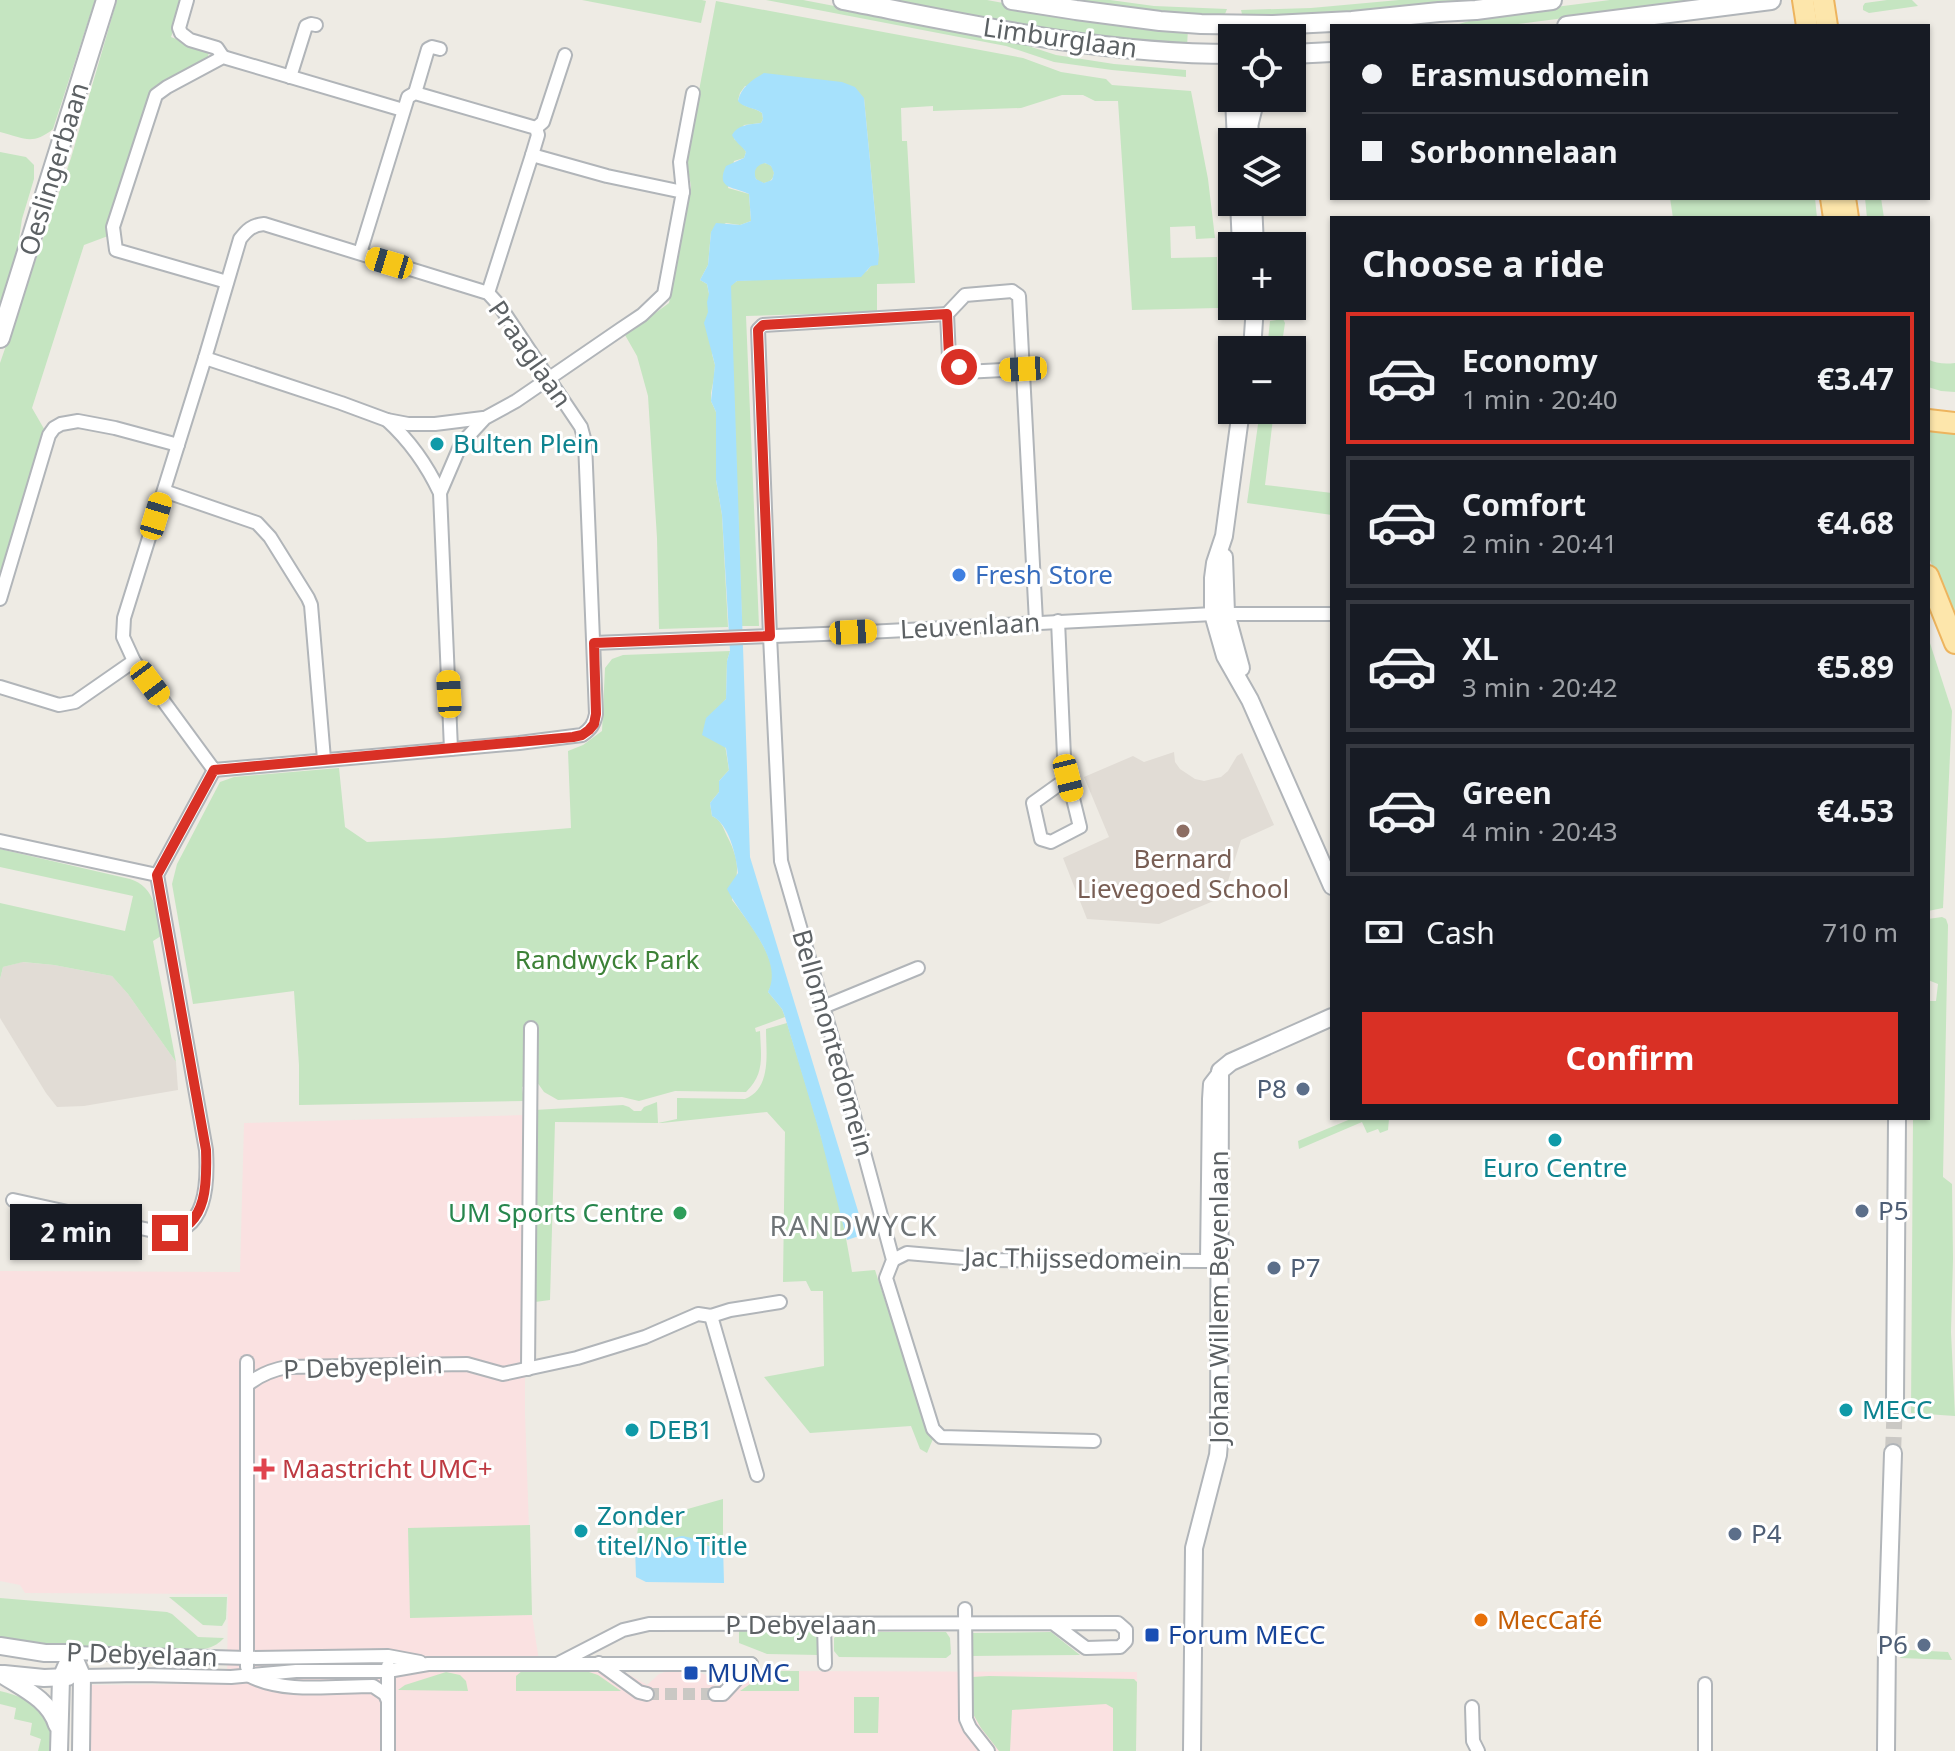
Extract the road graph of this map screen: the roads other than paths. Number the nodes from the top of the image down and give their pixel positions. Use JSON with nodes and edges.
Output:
{"nodes":[{"id":1,"x":106,"y":0,"type":"edge"},
{"id":2,"x":187,"y":0,"type":"edge"},
{"id":3,"x":843,"y":0,"type":"edge"},
{"id":4,"x":1012,"y":0,"type":"edge"},
{"id":5,"x":1552,"y":0,"type":"edge"},
{"id":6,"x":1771,"y":0,"type":"edge"},
{"id":7,"x":1803,"y":0,"type":"edge"},
{"id":8,"x":1823,"y":0,"type":"edge"},
{"id":9,"x":1293,"y":24,"type":"edge"},
{"id":10,"x":1583,"y":24,"type":"edge"},
{"id":11,"x":1807,"y":24,"type":"edge"},
{"id":12,"x":1827,"y":24,"type":"edge"},
{"id":13,"x":316,"y":25,"type":"dead end"},
{"id":14,"x":1218,"y":29,"type":"edge"},
{"id":15,"x":440,"y":49,"type":"dead end"},
{"id":16,"x":1330,"y":52,"type":"edge"},
{"id":17,"x":1218,"y":54,"type":"edge"},
{"id":18,"x":1306,"y":54,"type":"edge"},
{"id":19,"x":565,"y":55,"type":"dead end"},
{"id":20,"x":223,"y":57,"type":"junction"},
{"id":21,"x":290,"y":77,"type":"junction"},
{"id":22,"x":415,"y":93,"type":"junction"},
{"id":23,"x":693,"y":93,"type":"dead end"},
{"id":24,"x":403,"y":110,"type":"junction"},
{"id":25,"x":1249,"y":112,"type":"edge"},
{"id":26,"x":1252,"y":112,"type":"edge"},
{"id":27,"x":1249,"y":122,"type":"junction"},
{"id":28,"x":536,"y":128,"type":"junction"},
{"id":29,"x":1249,"y":128,"type":"edge"},
{"id":30,"x":532,"y":155,"type":"junction"},
{"id":31,"x":683,"y":192,"type":"junction"},
{"id":32,"x":360,"y":253,"type":"junction"},
{"id":33,"x":227,"y":282,"type":"junction"},
{"id":34,"x":488,"y":293,"type":"junction"},
{"id":35,"x":947,"y":314,"type":"junction"},
{"id":36,"x":3,"y":329,"type":"edge"},
{"id":37,"x":205,"y":358,"type":"junction"},
{"id":38,"x":1023,"y":369,"type":"junction"},
{"id":39,"x":548,"y":379,"type":"junction"},
{"id":40,"x":485,"y":418,"type":"junction"},
{"id":41,"x":387,"y":420,"type":"junction"},
{"id":42,"x":1930,"y":420,"type":"edge"},
{"id":43,"x":1955,"y":423,"type":"edge"},
{"id":44,"x":1239,"y":424,"type":"edge"},
{"id":45,"x":178,"y":445,"type":"junction"},
{"id":46,"x":164,"y":491,"type":"junction"},
{"id":47,"x":440,"y":493,"type":"junction"},
{"id":48,"x":1930,"y":581,"type":"edge"},
{"id":49,"x":0,"y":599,"type":"edge"},
{"id":50,"x":1220,"y":614,"type":"junction"},
{"id":51,"x":1330,"y":614,"type":"edge"},
{"id":52,"x":1058,"y":621,"type":"junction"},
{"id":53,"x":1036,"y":622,"type":"junction"},
{"id":54,"x":770,"y":636,"type":"junction"},
{"id":55,"x":594,"y":643,"type":"junction"},
{"id":56,"x":1955,"y":643,"type":"edge"},
{"id":57,"x":134,"y":661,"type":"junction"},
{"id":58,"x":0,"y":687,"type":"edge"},
{"id":59,"x":451,"y":749,"type":"junction"},
{"id":60,"x":324,"y":759,"type":"junction"},
{"id":61,"x":214,"y":770,"type":"junction"},
{"id":62,"x":1068,"y":778,"type":"junction"},
{"id":63,"x":0,"y":841,"type":"edge"},
{"id":64,"x":157,"y":875,"type":"junction"},
{"id":65,"x":1329,"y":875,"type":"edge"},
{"id":66,"x":918,"y":968,"type":"dead end"},
{"id":67,"x":823,"y":1007,"type":"junction"},
{"id":68,"x":1330,"y":1018,"type":"edge"},
{"id":69,"x":531,"y":1028,"type":"dead end"},
{"id":70,"x":1215,"y":1077,"type":"junction"},
{"id":71,"x":1897,"y":1120,"type":"edge"},
{"id":72,"x":13,"y":1200,"type":"dead end"},
{"id":73,"x":893,"y":1260,"type":"junction"},
{"id":74,"x":1207,"y":1261,"type":"joint"},
{"id":75,"x":780,"y":1302,"type":"dead end"},
{"id":76,"x":711,"y":1316,"type":"junction"},
{"id":77,"x":247,"y":1362,"type":"dead end"},
{"id":78,"x":528,"y":1369,"type":"junction"},
{"id":79,"x":247,"y":1385,"type":"junction"},
{"id":80,"x":1895,"y":1401,"type":"tunnel mouth"},
{"id":81,"x":1094,"y":1441,"type":"dead end"},
{"id":82,"x":1893,"y":1453,"type":"tunnel mouth"},
{"id":83,"x":757,"y":1475,"type":"dead end"},
{"id":84,"x":965,"y":1609,"type":"dead end"},
{"id":85,"x":1054,"y":1624,"type":"junction"},
{"id":86,"x":824,"y":1625,"type":"junction"},
{"id":87,"x":964,"y":1625,"type":"junction"},
{"id":88,"x":0,"y":1646,"type":"edge"},
{"id":89,"x":72,"y":1653,"type":"junction"},
{"id":90,"x":388,"y":1656,"type":"junction"},
{"id":91,"x":247,"y":1658,"type":"junction"},
{"id":92,"x":599,"y":1663,"type":"junction"},
{"id":93,"x":428,"y":1664,"type":"junction"},
{"id":94,"x":557,"y":1664,"type":"junction"},
{"id":95,"x":825,"y":1664,"type":"dead end"},
{"id":96,"x":388,"y":1671,"type":"junction"},
{"id":97,"x":0,"y":1674,"type":"edge"},
{"id":98,"x":247,"y":1675,"type":"junction"},
{"id":99,"x":82,"y":1676,"type":"junction"},
{"id":100,"x":61,"y":1678,"type":"junction"},
{"id":101,"x":1705,"y":1684,"type":"dead end"},
{"id":102,"x":647,"y":1694,"type":"tunnel mouth"},
{"id":103,"x":715,"y":1694,"type":"tunnel mouth"},
{"id":104,"x":388,"y":1701,"type":"junction"},
{"id":105,"x":1472,"y":1707,"type":"dead end"},
{"id":106,"x":59,"y":1734,"type":"junction"},
{"id":107,"x":59,"y":1751,"type":"edge"},
{"id":108,"x":81,"y":1751,"type":"edge"},
{"id":109,"x":388,"y":1751,"type":"edge"},
{"id":110,"x":988,"y":1751,"type":"edge"},
{"id":111,"x":1192,"y":1751,"type":"edge"},
{"id":112,"x":1478,"y":1751,"type":"edge"},
{"id":113,"x":1705,"y":1751,"type":"edge"},
{"id":114,"x":1886,"y":1751,"type":"edge"}],
"edges":[{"from":1,"to":36,"type":"main road","name":"Oeslingerbaan"},
{"from":2,"to":20,"type":"street"},
{"from":3,"to":17,"type":"main road","name":"Limburglaan"},
{"from":4,"to":14,"type":"main road","name":"Limburglaan"},
{"from":5,"to":9,"type":"main road","name":"Limburglaan"},
{"from":6,"to":10,"type":"main road"},
{"from":7,"to":11,"type":"main road"},
{"from":8,"to":12,"type":"main road"},
{"from":13,"to":21,"type":"street"},
{"from":15,"to":22,"type":"street"},
{"from":16,"to":18,"type":"main road"},
{"from":19,"to":28,"type":"street"},
{"from":20,"to":21,"type":"street"},
{"from":20,"to":33,"type":"street"},
{"from":21,"to":24,"type":"street"},
{"from":22,"to":24,"type":"street"},
{"from":22,"to":28,"type":"street"},
{"from":23,"to":31,"type":"street"},
{"from":24,"to":32,"type":"street"},
{"from":25,"to":27,"type":"street"},
{"from":26,"to":27,"type":"main road"},
{"from":27,"to":29,"type":"street"},
{"from":28,"to":30,"type":"street"},
{"from":30,"to":31,"type":"street"},
{"from":30,"to":34,"type":"street"},
{"from":31,"to":39,"type":"street"},
{"from":32,"to":33,"type":"street","name":"Praaglaan"},
{"from":32,"to":34,"type":"street","name":"Praaglaan"},
{"from":33,"to":37,"type":"street","name":"Praaglaan"},
{"from":34,"to":39,"type":"street","name":"Praaglaan"},
{"from":35,"to":38,"type":"street"},
{"from":35,"to":38,"type":"street"},
{"from":35,"to":54,"type":"street","name":"Bellomontedomein"},
{"from":37,"to":41,"type":"street"},
{"from":37,"to":45,"type":"street","name":"Praaglaan"},
{"from":38,"to":53,"type":"street"},
{"from":39,"to":40,"type":"street"},
{"from":39,"to":55,"type":"street","name":"Praaglaan"},
{"from":40,"to":41,"type":"street"},
{"from":40,"to":47,"type":"street"},
{"from":41,"to":47,"type":"street"},
{"from":42,"to":43,"type":"main road"},
{"from":44,"to":50,"type":"street"},
{"from":45,"to":46,"type":"street","name":"Praaglaan"},
{"from":45,"to":49,"type":"street"},
{"from":46,"to":57,"type":"street","name":"Praaglaan"},
{"from":46,"to":60,"type":"street"},
{"from":47,"to":59,"type":"street"},
{"from":48,"to":56,"type":"main road"},
{"from":50,"to":51,"type":"street","name":"Leuvenlaan"},
{"from":50,"to":52,"type":"street","name":"Leuvenlaan"},
{"from":50,"to":65,"type":"street"},
{"from":52,"to":53,"type":"street","name":"Leuvenlaan"},
{"from":52,"to":62,"type":"street","name":"Leuvenlaan"},
{"from":53,"to":54,"type":"street","name":"Leuvenlaan"},
{"from":54,"to":55,"type":"street","name":"Leuvenlaan"},
{"from":54,"to":67,"type":"street","name":"Bellomontedomein"},
{"from":55,"to":59,"type":"street","name":"Praaglaan"},
{"from":57,"to":58,"type":"street"},
{"from":57,"to":61,"type":"street","name":"Praaglaan"},
{"from":59,"to":60,"type":"street","name":"Praaglaan"},
{"from":60,"to":61,"type":"street","name":"Praaglaan"},
{"from":61,"to":64,"type":"street"},
{"from":62,"to":62,"type":"street","name":"Leuvenlaan"},
{"from":63,"to":64,"type":"street"},
{"from":64,"to":72,"type":"street"},
{"from":66,"to":67,"type":"street"},
{"from":67,"to":73,"type":"street","name":"Bellomontedomein"},
{"from":68,"to":70,"type":"street"},
{"from":69,"to":78,"type":"street"},
{"from":70,"to":74,"type":"street","name":"Johan Willem Beyenlaan"},
{"from":70,"to":111,"type":"street","name":"Johan Willem Beyenlaan"},
{"from":71,"to":80,"type":"street"},
{"from":73,"to":74,"type":"street","name":"Jac Thijssedomein"},
{"from":73,"to":81,"type":"street","name":"Bellomontedomein"},
{"from":75,"to":76,"type":"street"},
{"from":76,"to":78,"type":"street"},
{"from":76,"to":83,"type":"street"},
{"from":77,"to":79,"type":"street"},
{"from":78,"to":79,"type":"street","name":"P Debyeplein"},
{"from":79,"to":91,"type":"street"},
{"from":82,"to":114,"type":"street"},
{"from":84,"to":87,"type":"street"},
{"from":85,"to":85,"type":"street","name":"P Debyelaan"},
{"from":85,"to":87,"type":"street","name":"P Debyelaan"},
{"from":86,"to":87,"type":"street","name":"P Debyelaan"},
{"from":86,"to":94,"type":"street","name":"P Debyelaan"},
{"from":86,"to":95,"type":"street"},
{"from":87,"to":110,"type":"street"},
{"from":88,"to":89,"type":"street","name":"P Debyelaan"},
{"from":89,"to":91,"type":"street","name":"P Debyelaan"},
{"from":89,"to":99,"type":"street"},
{"from":89,"to":100,"type":"street"},
{"from":90,"to":91,"type":"street","name":"P Debyelaan"},
{"from":90,"to":93,"type":"street","name":"P Debyelaan"},
{"from":90,"to":96,"type":"street"},
{"from":91,"to":98,"type":"street"},
{"from":92,"to":94,"type":"street","name":"P Debyelaan"},
{"from":92,"to":102,"type":"street"},
{"from":92,"to":103,"type":"street","name":"P Debyelaan"},
{"from":93,"to":94,"type":"street","name":"P Debyelaan"},
{"from":93,"to":96,"type":"street","name":"P Debyelaan"},
{"from":96,"to":98,"type":"street","name":"P Debyelaan"},
{"from":96,"to":104,"type":"street"},
{"from":97,"to":100,"type":"street","name":"P Debyelaan"},
{"from":97,"to":106,"type":"street"},
{"from":98,"to":99,"type":"street","name":"P Debyelaan"},
{"from":98,"to":104,"type":"street"},
{"from":99,"to":100,"type":"street","name":"P Debyelaan"},
{"from":99,"to":108,"type":"street"},
{"from":100,"to":106,"type":"street"},
{"from":101,"to":113,"type":"street"},
{"from":104,"to":109,"type":"street"},
{"from":105,"to":112,"type":"street"},
{"from":106,"to":107,"type":"street"}]}
